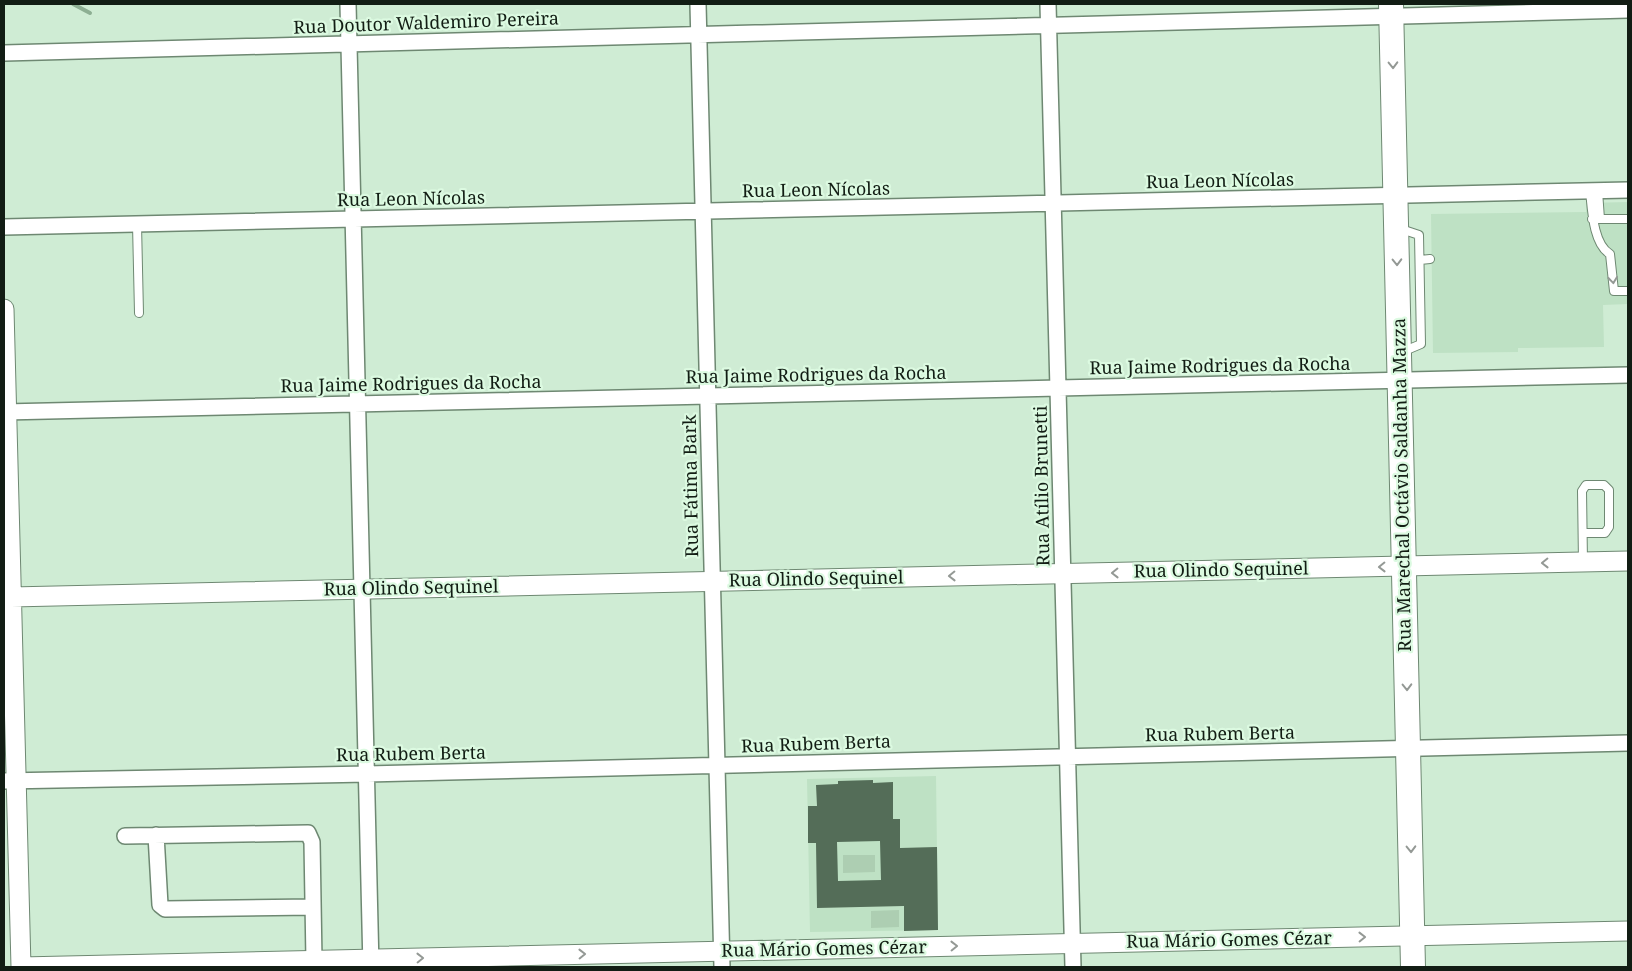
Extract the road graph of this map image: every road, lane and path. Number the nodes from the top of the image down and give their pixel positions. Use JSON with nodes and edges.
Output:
{"nodes":[{"id":1,"x":348,"y":4,"type":"edge"},
{"id":2,"x":698,"y":4,"type":"edge"},
{"id":3,"x":1048,"y":4,"type":"edge"},
{"id":4,"x":1391,"y":10,"type":"edge"},
{"id":5,"x":1628,"y":10,"type":"edge"},
{"id":6,"x":1049,"y":25,"type":"junction"},
{"id":7,"x":698,"y":34,"type":"junction"},
{"id":8,"x":349,"y":44,"type":"junction"},
{"id":9,"x":4,"y":53,"type":"edge"},
{"id":10,"x":1628,"y":190,"type":"edge"},
{"id":11,"x":1594,"y":191,"type":"junction"},
{"id":12,"x":1396,"y":196,"type":"junction"},
{"id":13,"x":1054,"y":203,"type":"junction"},
{"id":14,"x":703,"y":211,"type":"junction"},
{"id":15,"x":353,"y":219,"type":"junction"},
{"id":16,"x":1596,"y":219,"type":"junction"},
{"id":17,"x":1628,"y":219,"type":"edge"},
{"id":18,"x":137,"y":224,"type":"junction"},
{"id":19,"x":4,"y":227,"type":"edge"},
{"id":20,"x":1396,"y":227,"type":"junction"},
{"id":21,"x":1420,"y":260,"type":"junction"},
{"id":22,"x":1430,"y":260,"type":"dead end"},
{"id":23,"x":1628,"y":291,"type":"edge"},
{"id":24,"x":4,"y":309,"type":"edge"},
{"id":25,"x":140,"y":313,"type":"dead end"},
{"id":26,"x":1421,"y":316,"type":"junction"},
{"id":27,"x":1431,"y":316,"type":"dead end"},
{"id":28,"x":1399,"y":354,"type":"junction"},
{"id":29,"x":1628,"y":375,"type":"edge"},
{"id":30,"x":1400,"y":380,"type":"junction"},
{"id":31,"x":1058,"y":388,"type":"junction"},
{"id":32,"x":708,"y":396,"type":"junction"},
{"id":33,"x":358,"y":404,"type":"junction"},
{"id":34,"x":5,"y":412,"type":"edge"},
{"id":35,"x":1582,"y":533,"type":"junction"},
{"id":36,"x":1583,"y":562,"type":"junction"},
{"id":37,"x":1628,"y":562,"type":"edge"},
{"id":38,"x":1404,"y":566,"type":"junction"},
{"id":39,"x":1063,"y":574,"type":"junction"},
{"id":40,"x":712,"y":582,"type":"junction"},
{"id":41,"x":362,"y":589,"type":"junction"},
{"id":42,"x":8,"y":597,"type":"edge"},
{"id":43,"x":1628,"y":743,"type":"edge"},
{"id":44,"x":1408,"y":748,"type":"junction"},
{"id":45,"x":1068,"y":756,"type":"junction"},
{"id":46,"x":717,"y":766,"type":"junction"},
{"id":47,"x":367,"y":774,"type":"junction"},
{"id":48,"x":10,"y":781,"type":"edge"},
{"id":49,"x":156,"y":835,"type":"junction"},
{"id":50,"x":125,"y":836,"type":"dead end"},
{"id":51,"x":313,"y":907,"type":"junction"},
{"id":52,"x":1628,"y":931,"type":"edge"},
{"id":53,"x":1413,"y":936,"type":"junction"},
{"id":54,"x":1072,"y":943,"type":"junction"},
{"id":55,"x":722,"y":959,"type":"edge"},
{"id":56,"x":314,"y":961,"type":"junction"},
{"id":57,"x":502,"y":962,"type":"edge"},
{"id":58,"x":371,"y":963,"type":"edge"},
{"id":59,"x":190,"y":965,"type":"edge"},
{"id":60,"x":20,"y":967,"type":"edge"},
{"id":61,"x":1073,"y":967,"type":"edge"},
{"id":62,"x":1413,"y":967,"type":"edge"}],
"edges":[{"from":1,"to":8,"type":"street"},
{"from":2,"to":7,"type":"street","name":"Rua Fátima Bark"},
{"from":3,"to":6,"type":"street","name":"Rua Atílio Brunetti"},
{"from":4,"to":5,"type":"street","name":"Rua Doutor Waldemiro Pereira"},
{"from":4,"to":6,"type":"street","name":"Rua Doutor Waldemiro Pereira"},
{"from":4,"to":12,"type":"main road","name":"Rua Marechal Octávio Saldanha Mazza","one_way":true},
{"from":6,"to":7,"type":"street","name":"Rua Doutor Waldemiro Pereira"},
{"from":6,"to":13,"type":"street","name":"Rua Atílio Brunetti"},
{"from":7,"to":8,"type":"street","name":"Rua Doutor Waldemiro Pereira"},
{"from":7,"to":14,"type":"street","name":"Rua Fátima Bark"},
{"from":8,"to":9,"type":"street","name":"Rua Doutor Waldemiro Pereira"},
{"from":8,"to":15,"type":"street"},
{"from":10,"to":11,"type":"street","name":"Rua Leon Nícolas"},
{"from":11,"to":12,"type":"street","name":"Rua Leon Nícolas"},
{"from":11,"to":16,"type":"lane"},
{"from":12,"to":13,"type":"street","name":"Rua Leon Nícolas"},
{"from":12,"to":20,"type":"main road","name":"Rua Marechal Octávio Saldanha Mazza"},
{"from":13,"to":14,"type":"street","name":"Rua Leon Nícolas"},
{"from":13,"to":31,"type":"street","name":"Rua Atílio Brunetti"},
{"from":14,"to":15,"type":"street","name":"Rua Leon Nícolas"},
{"from":14,"to":32,"type":"street","name":"Rua Fátima Bark"},
{"from":15,"to":18,"type":"street","name":"Rua Leon Nícolas"},
{"from":15,"to":33,"type":"street"},
{"from":16,"to":17,"type":"lane"},
{"from":16,"to":23,"type":"lane","one_way":true},
{"from":18,"to":19,"type":"street","name":"Rua Leon Nícolas"},
{"from":18,"to":25,"type":"lane"},
{"from":20,"to":21,"type":"lane"},
{"from":20,"to":28,"type":"main road","name":"Rua Marechal Octávio Saldanha Mazza","one_way":true},
{"from":21,"to":22,"type":"lane"},
{"from":21,"to":26,"type":"lane"},
{"from":24,"to":34,"type":"street"},
{"from":26,"to":27,"type":"lane"},
{"from":26,"to":28,"type":"lane"},
{"from":28,"to":30,"type":"main road","name":"Rua Marechal Octávio Saldanha Mazza"},
{"from":29,"to":30,"type":"street","name":"Rua Jaime Rodrigues da Rocha"},
{"from":30,"to":31,"type":"street","name":"Rua Jaime Rodrigues da Rocha"},
{"from":30,"to":38,"type":"main road","name":"Rua Marechal Octávio Saldanha Mazza"},
{"from":31,"to":32,"type":"street","name":"Rua Jaime Rodrigues da Rocha"},
{"from":31,"to":39,"type":"street","name":"Rua Atílio Brunetti"},
{"from":32,"to":33,"type":"street","name":"Rua Jaime Rodrigues da Rocha"},
{"from":32,"to":40,"type":"street","name":"Rua Fátima Bark"},
{"from":33,"to":34,"type":"street","name":"Rua Jaime Rodrigues da Rocha"},
{"from":33,"to":41,"type":"street"},
{"from":34,"to":42,"type":"street"},
{"from":35,"to":35,"type":"lane"},
{"from":35,"to":36,"type":"lane"},
{"from":36,"to":37,"type":"street","name":"Rua Olindo Sequinel"},
{"from":36,"to":38,"type":"street","name":"Rua Olindo Sequinel","one_way":true},
{"from":38,"to":39,"type":"street","name":"Rua Olindo Sequinel","one_way":true},
{"from":38,"to":44,"type":"main road","name":"Rua Marechal Octávio Saldanha Mazza","one_way":true},
{"from":39,"to":40,"type":"street","name":"Rua Olindo Sequinel","one_way":true},
{"from":39,"to":45,"type":"street","name":"Rua Atílio Brunetti"},
{"from":40,"to":41,"type":"street","name":"Rua Olindo Sequinel"},
{"from":40,"to":46,"type":"street","name":"Rua Fátima Bark"},
{"from":41,"to":42,"type":"street","name":"Rua Olindo Sequinel"},
{"from":41,"to":47,"type":"street"},
{"from":42,"to":48,"type":"street"},
{"from":43,"to":44,"type":"street","name":"Rua Rubem Berta"},
{"from":44,"to":45,"type":"street","name":"Rua Rubem Berta"},
{"from":44,"to":53,"type":"main road","name":"Rua Marechal Octávio Saldanha Mazza","one_way":true},
{"from":45,"to":46,"type":"street","name":"Rua Rubem Berta"},
{"from":45,"to":54,"type":"street","name":"Rua Atílio Brunetti"},
{"from":46,"to":47,"type":"street","name":"Rua Rubem Berta"},
{"from":46,"to":55,"type":"street","name":"Rua Fátima Bark"},
{"from":47,"to":48,"type":"street","name":"Rua Rubem Berta"},
{"from":47,"to":58,"type":"street"},
{"from":48,"to":60,"type":"street"},
{"from":49,"to":50,"type":"street"},
{"from":49,"to":51,"type":"street"},
{"from":49,"to":51,"type":"street"},
{"from":51,"to":56,"type":"street"},
{"from":52,"to":53,"type":"street","name":"Rua Mário Gomes Cézar"},
{"from":54,"to":53,"type":"street","name":"Rua Mário Gomes Cézar","one_way":true},
{"from":53,"to":62,"type":"main road","name":"Rua Marechal Octávio Saldanha Mazza"},
{"from":55,"to":54,"type":"street","name":"Rua Mário Gomes Cézar","one_way":true},
{"from":54,"to":61,"type":"street","name":"Rua Atílio Brunetti"},
{"from":57,"to":55,"type":"street","name":"Rua Mário Gomes Cézar","one_way":true},
{"from":56,"to":58,"type":"street","name":"Rua Mário Gomes Cézar"},
{"from":56,"to":59,"type":"street","name":"Rua Mário Gomes Cézar"},
{"from":58,"to":57,"type":"street","name":"Rua Mário Gomes Cézar","one_way":true},
{"from":59,"to":60,"type":"street","name":"Rua Mário Gomes Cézar"}]}
